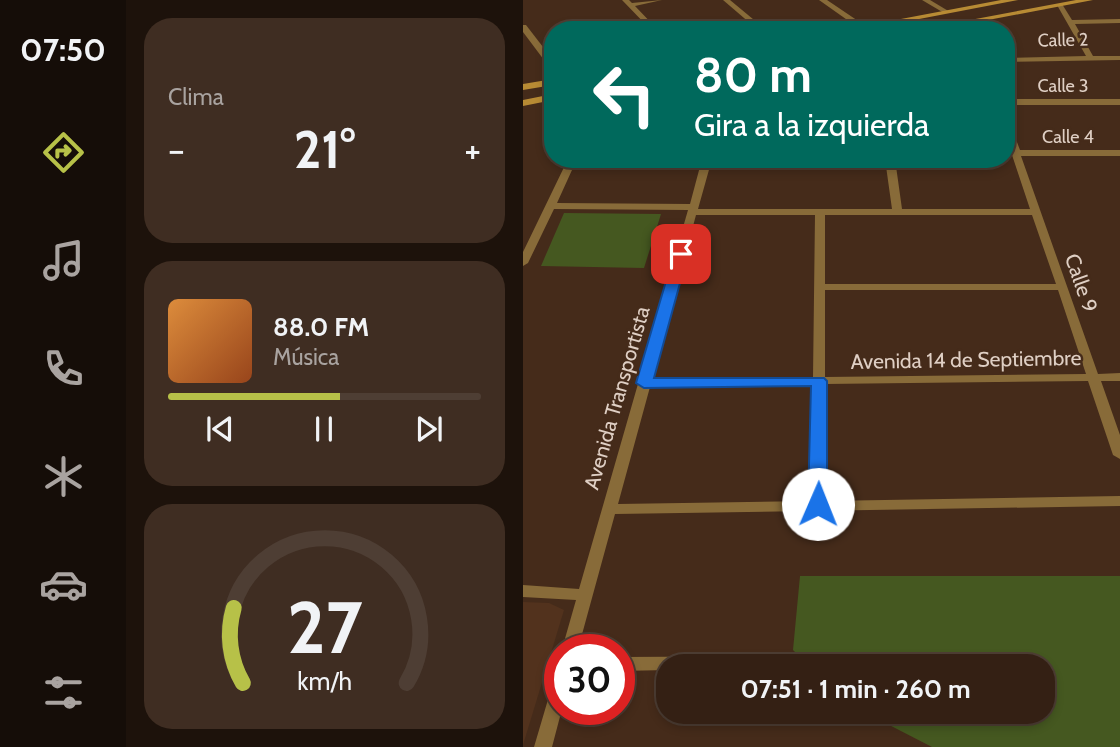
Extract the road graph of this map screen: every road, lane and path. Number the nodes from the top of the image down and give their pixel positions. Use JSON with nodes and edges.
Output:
{"nodes":[{"id":1,"x":659,"y":0,"type":"edge"},
{"id":2,"x":726,"y":0,"type":"edge"},
{"id":3,"x":822,"y":0,"type":"edge"},
{"id":4,"x":925,"y":0,"type":"edge"},
{"id":5,"x":1014,"y":0,"type":"edge"},
{"id":6,"x":1089,"y":0,"type":"edge"},
{"id":7,"x":627,"y":2,"type":"edge"},
{"id":8,"x":1060,"y":5,"type":"junction"},
{"id":9,"x":946,"y":12,"type":"junction"},
{"id":10,"x":933,"y":15,"type":"junction"},
{"id":11,"x":899,"y":20,"type":"junction"},
{"id":12,"x":646,"y":21,"type":"edge"},
{"id":13,"x":752,"y":21,"type":"edge"},
{"id":14,"x":854,"y":21,"type":"edge"},
{"id":15,"x":894,"y":21,"type":"edge"},
{"id":16,"x":903,"y":21,"type":"edge"},
{"id":17,"x":930,"y":21,"type":"edge"},
{"id":18,"x":971,"y":21,"type":"edge"},
{"id":19,"x":1120,"y":21,"type":"edge"},
{"id":20,"x":1070,"y":22,"type":"junction"},
{"id":21,"x":523,"y":27,"type":"edge"},
{"id":22,"x":544,"y":54,"type":"edge"},
{"id":23,"x":1120,"y":58,"type":"edge"},
{"id":24,"x":1091,"y":59,"type":"junction"},
{"id":25,"x":1015,"y":60,"type":"edge"},
{"id":26,"x":544,"y":84,"type":"edge"},
{"id":27,"x":523,"y":87,"type":"edge"},
{"id":28,"x":544,"y":99,"type":"edge"},
{"id":29,"x":1120,"y":102,"type":"edge"},
{"id":30,"x":523,"y":103,"type":"edge"},
{"id":31,"x":1015,"y":103,"type":"edge"},
{"id":32,"x":1015,"y":150,"type":"edge"},
{"id":33,"x":1016,"y":153,"type":"junction"},
{"id":34,"x":1120,"y":153,"type":"edge"},
{"id":35,"x":569,"y":168,"type":"edge"},
{"id":36,"x":705,"y":168,"type":"edge"},
{"id":37,"x":891,"y":168,"type":"edge"},
{"id":38,"x":550,"y":206,"type":"junction"},
{"id":39,"x":693,"y":210,"type":"junction"},
{"id":40,"x":821,"y":212,"type":"junction"},
{"id":41,"x":897,"y":212,"type":"junction"},
{"id":42,"x":1036,"y":212,"type":"junction"},
{"id":43,"x":523,"y":263,"type":"edge"},
{"id":44,"x":820,"y":287,"type":"junction"},
{"id":45,"x":1062,"y":287,"type":"junction"},
{"id":46,"x":1093,"y":377,"type":"junction"},
{"id":47,"x":1120,"y":377,"type":"edge"},
{"id":48,"x":819,"y":381,"type":"junction"},
{"id":49,"x":644,"y":383,"type":"junction"},
{"id":50,"x":1120,"y":455,"type":"edge"},
{"id":51,"x":1120,"y":501,"type":"edge"},
{"id":52,"x":818,"y":504,"type":"junction"},
{"id":53,"x":609,"y":509,"type":"junction"},
{"id":54,"x":523,"y":592,"type":"edge"},
{"id":55,"x":585,"y":595,"type":"junction"},
{"id":56,"x":574,"y":634,"type":"edge"},
{"id":57,"x":635,"y":664,"type":"edge"},
{"id":58,"x":656,"y":664,"type":"edge"},
{"id":59,"x":549,"y":725,"type":"edge"},
{"id":60,"x":543,"y":747,"type":"edge"}],
"edges":[{"from":1,"to":7,"type":"street"},
{"from":2,"to":13,"type":"street"},
{"from":3,"to":14,"type":"street"},
{"from":4,"to":9,"type":"street"},
{"from":5,"to":9,"type":"main road"},
{"from":6,"to":8,"type":"main road"},
{"from":7,"to":12,"type":"street"},
{"from":8,"to":18,"type":"main road"},
{"from":8,"to":20,"type":"street"},
{"from":9,"to":10,"type":"main road"},
{"from":10,"to":11,"type":"main road"},
{"from":10,"to":17,"type":"main road"},
{"from":11,"to":15,"type":"main road"},
{"from":11,"to":16,"type":"main road"},
{"from":19,"to":20,"type":"street"},
{"from":20,"to":24,"type":"street"},
{"from":21,"to":22,"type":"street"},
{"from":23,"to":24,"type":"street","name":"Calle 2"},
{"from":24,"to":25,"type":"street","name":"Calle 2"},
{"from":26,"to":27,"type":"main road"},
{"from":28,"to":30,"type":"main road"},
{"from":29,"to":31,"type":"street","name":"Calle 3"},
{"from":32,"to":33,"type":"street","name":"Calle 9"},
{"from":33,"to":34,"type":"street","name":"Calle 4"},
{"from":33,"to":42,"type":"street","name":"Calle 9"},
{"from":35,"to":38,"type":"street"},
{"from":36,"to":39,"type":"street","name":"Avenida Transportista"},
{"from":37,"to":41,"type":"street"},
{"from":38,"to":39,"type":"street"},
{"from":38,"to":43,"type":"street"},
{"from":39,"to":40,"type":"street"},
{"from":39,"to":49,"type":"street","name":"Avenida Transportista"},
{"from":40,"to":41,"type":"street"},
{"from":40,"to":44,"type":"street"},
{"from":41,"to":42,"type":"street"},
{"from":42,"to":45,"type":"street","name":"Calle 9"},
{"from":44,"to":45,"type":"street"},
{"from":44,"to":48,"type":"street"},
{"from":45,"to":46,"type":"street","name":"Calle 9"},
{"from":46,"to":47,"type":"street","name":"Avenida 14 de Septiembre"},
{"from":46,"to":48,"type":"street","name":"Avenida 14 de Septiembre"},
{"from":46,"to":50,"type":"street","name":"Calle 9"},
{"from":48,"to":49,"type":"street","name":"Avenida 14 de Septiembre"},
{"from":48,"to":52,"type":"street"},
{"from":49,"to":53,"type":"street","name":"Avenida Transportista"},
{"from":51,"to":52,"type":"street"},
{"from":52,"to":53,"type":"street"},
{"from":53,"to":55,"type":"street","name":"Avenida Transportista"},
{"from":54,"to":55,"type":"street"},
{"from":55,"to":56,"type":"street","name":"Avenida Transportista"},
{"from":57,"to":58,"type":"street"},
{"from":59,"to":60,"type":"street"}]}
